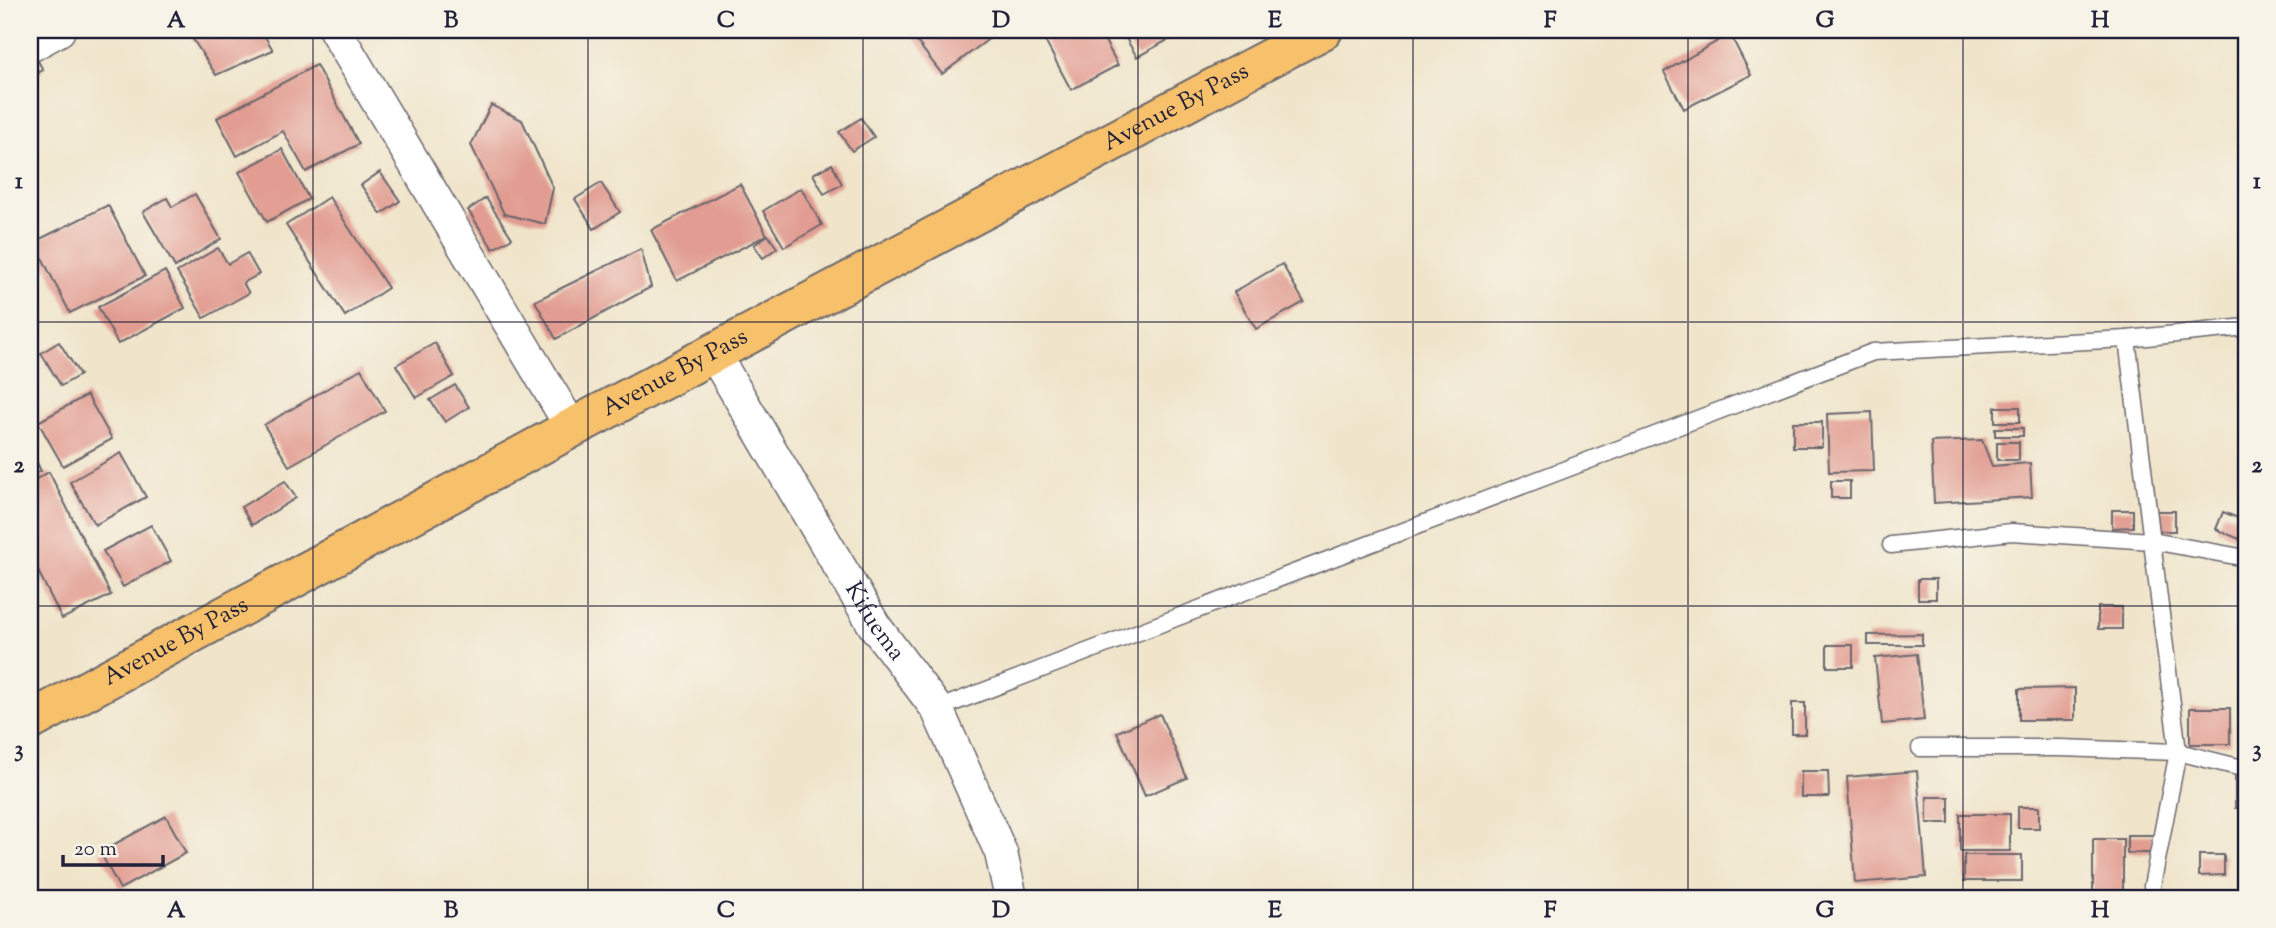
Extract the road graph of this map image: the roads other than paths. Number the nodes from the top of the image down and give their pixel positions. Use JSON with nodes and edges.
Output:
{"nodes":[{"id":1,"x":59,"y":30,"type":"edge"},
{"id":2,"x":335,"y":30,"type":"edge"},
{"id":3,"x":1323,"y":30,"type":"edge"},
{"id":4,"x":30,"y":47,"type":"edge"},
{"id":5,"x":2246,"y":327,"type":"edge"},
{"id":6,"x":2127,"y":339,"type":"junction"},
{"id":7,"x":714,"y":354,"type":"junction"},
{"id":8,"x":572,"y":428,"type":"junction"},
{"id":9,"x":2152,"y":541,"type":"junction"},
{"id":10,"x":1891,"y":545,"type":"dead end"},
{"id":11,"x":2246,"y":558,"type":"edge"},
{"id":12,"x":937,"y":709,"type":"junction"},
{"id":13,"x":30,"y":721,"type":"edge"},
{"id":14,"x":1920,"y":748,"type":"dead end"},
{"id":15,"x":2178,"y":752,"type":"junction"},
{"id":16,"x":2246,"y":769,"type":"edge"},
{"id":17,"x":2152,"y":886,"type":"dead end"},
{"id":18,"x":1011,"y":898,"type":"edge"}],
"edges":[{"from":1,"to":4,"type":"street"},
{"from":2,"to":8,"type":"street"},
{"from":3,"to":7,"type":"highway","name":"Avenue By Pass"},
{"from":5,"to":6,"type":"lane"},
{"from":6,"to":9,"type":"lane"},
{"from":6,"to":12,"type":"lane"},
{"from":7,"to":8,"type":"highway","name":"Avenue By Pass"},
{"from":7,"to":12,"type":"street","name":"Kifuema"},
{"from":8,"to":13,"type":"highway","name":"Avenue By Pass"},
{"from":9,"to":10,"type":"lane"},
{"from":9,"to":11,"type":"lane"},
{"from":9,"to":15,"type":"lane"},
{"from":12,"to":18,"type":"street","name":"Kifuema"},
{"from":14,"to":15,"type":"lane"},
{"from":15,"to":16,"type":"lane"},
{"from":15,"to":17,"type":"lane"}]}
